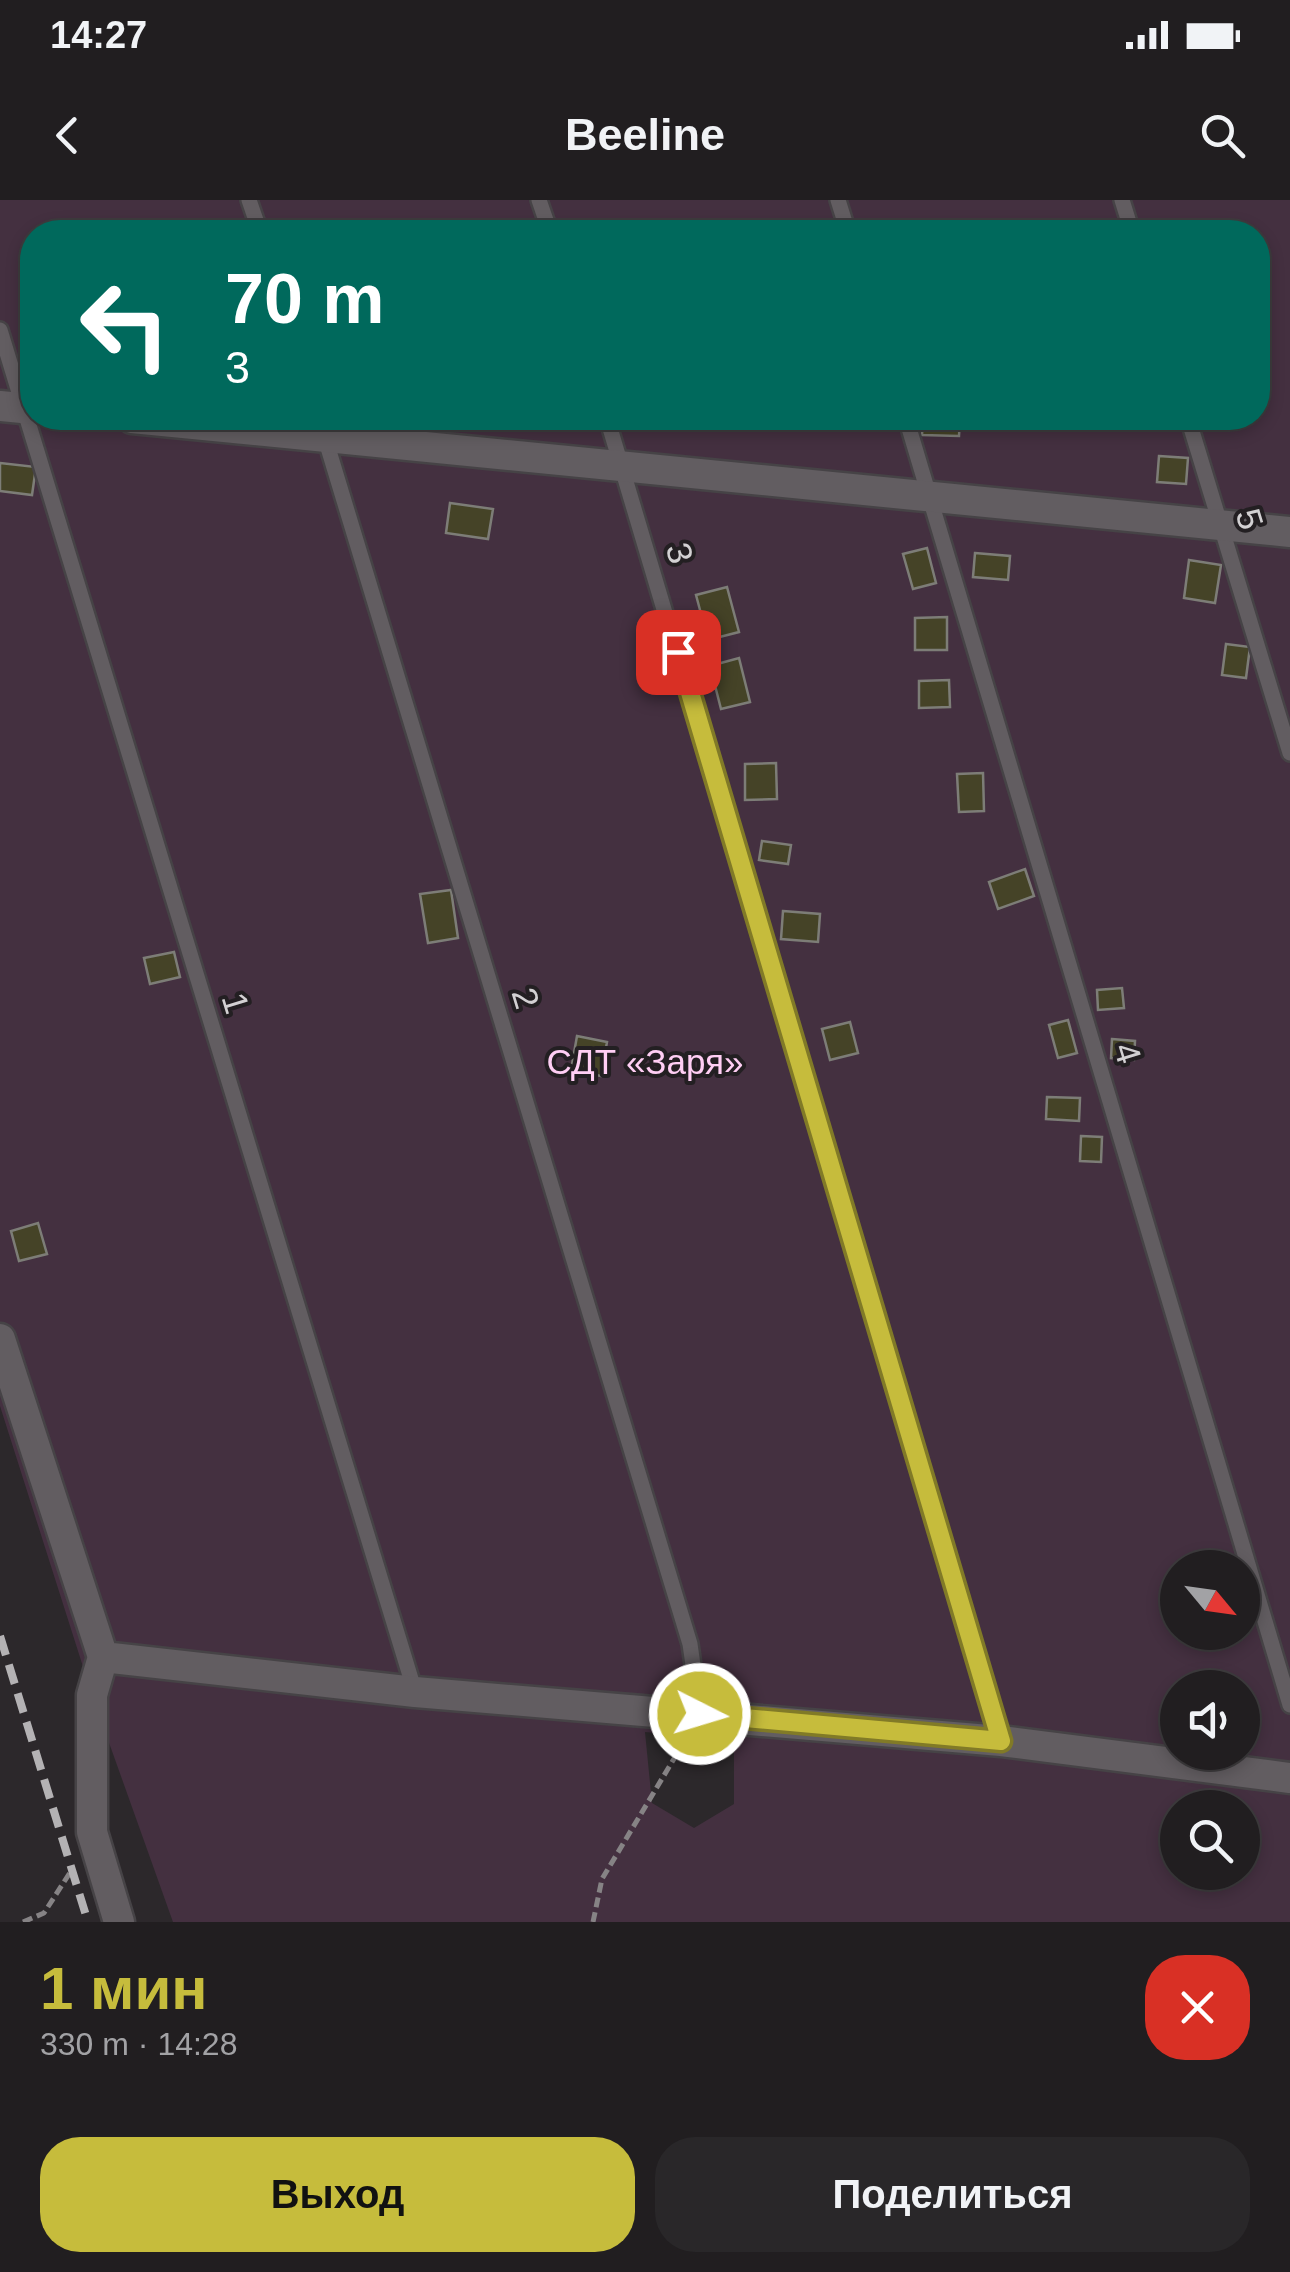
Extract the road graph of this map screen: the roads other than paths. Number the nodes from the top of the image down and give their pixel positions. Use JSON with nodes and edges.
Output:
{"nodes":[{"id":1,"x":0,"y":330,"type":"edge"},
{"id":2,"x":19,"y":408,"type":"edge"},
{"id":3,"x":26,"y":430,"type":"edge"},
{"id":4,"x":323,"y":430,"type":"edge"},
{"id":5,"x":354,"y":430,"type":"edge"},
{"id":6,"x":611,"y":430,"type":"edge"},
{"id":7,"x":910,"y":430,"type":"edge"},
{"id":8,"x":1192,"y":430,"type":"edge"},
{"id":9,"x":622,"y":464,"type":"junction"},
{"id":10,"x":931,"y":495,"type":"junction"},
{"id":11,"x":1222,"y":528,"type":"junction"},
{"id":12,"x":1290,"y":532,"type":"edge"},
{"id":13,"x":1290,"y":753,"type":"edge"},
{"id":14,"x":0,"y":1339,"type":"edge"},
{"id":15,"x":103,"y":1657,"type":"junction"},
{"id":16,"x":415,"y":1692,"type":"junction"},
{"id":17,"x":1290,"y":1705,"type":"edge"},
{"id":18,"x":700,"y":1714,"type":"junction"},
{"id":19,"x":1001,"y":1741,"type":"junction"},
{"id":20,"x":1290,"y":1778,"type":"edge"},
{"id":21,"x":119,"y":1922,"type":"edge"}],
"edges":[{"from":1,"to":2,"type":"lane","name":"1"},
{"from":3,"to":16,"type":"lane","name":"1"},
{"from":4,"to":18,"type":"lane","name":"2"},
{"from":5,"to":9,"type":"street"},
{"from":6,"to":9,"type":"lane","name":"3"},
{"from":7,"to":10,"type":"lane","name":"4"},
{"from":8,"to":11,"type":"lane","name":"5"},
{"from":9,"to":10,"type":"street"},
{"from":9,"to":19,"type":"lane","name":"3"},
{"from":10,"to":11,"type":"street"},
{"from":10,"to":17,"type":"lane","name":"4"},
{"from":11,"to":12,"type":"street"},
{"from":11,"to":13,"type":"lane","name":"5"},
{"from":14,"to":15,"type":"street"},
{"from":15,"to":16,"type":"street"},
{"from":15,"to":21,"type":"street"},
{"from":16,"to":18,"type":"street"},
{"from":18,"to":19,"type":"street"},
{"from":19,"to":20,"type":"street"}]}
